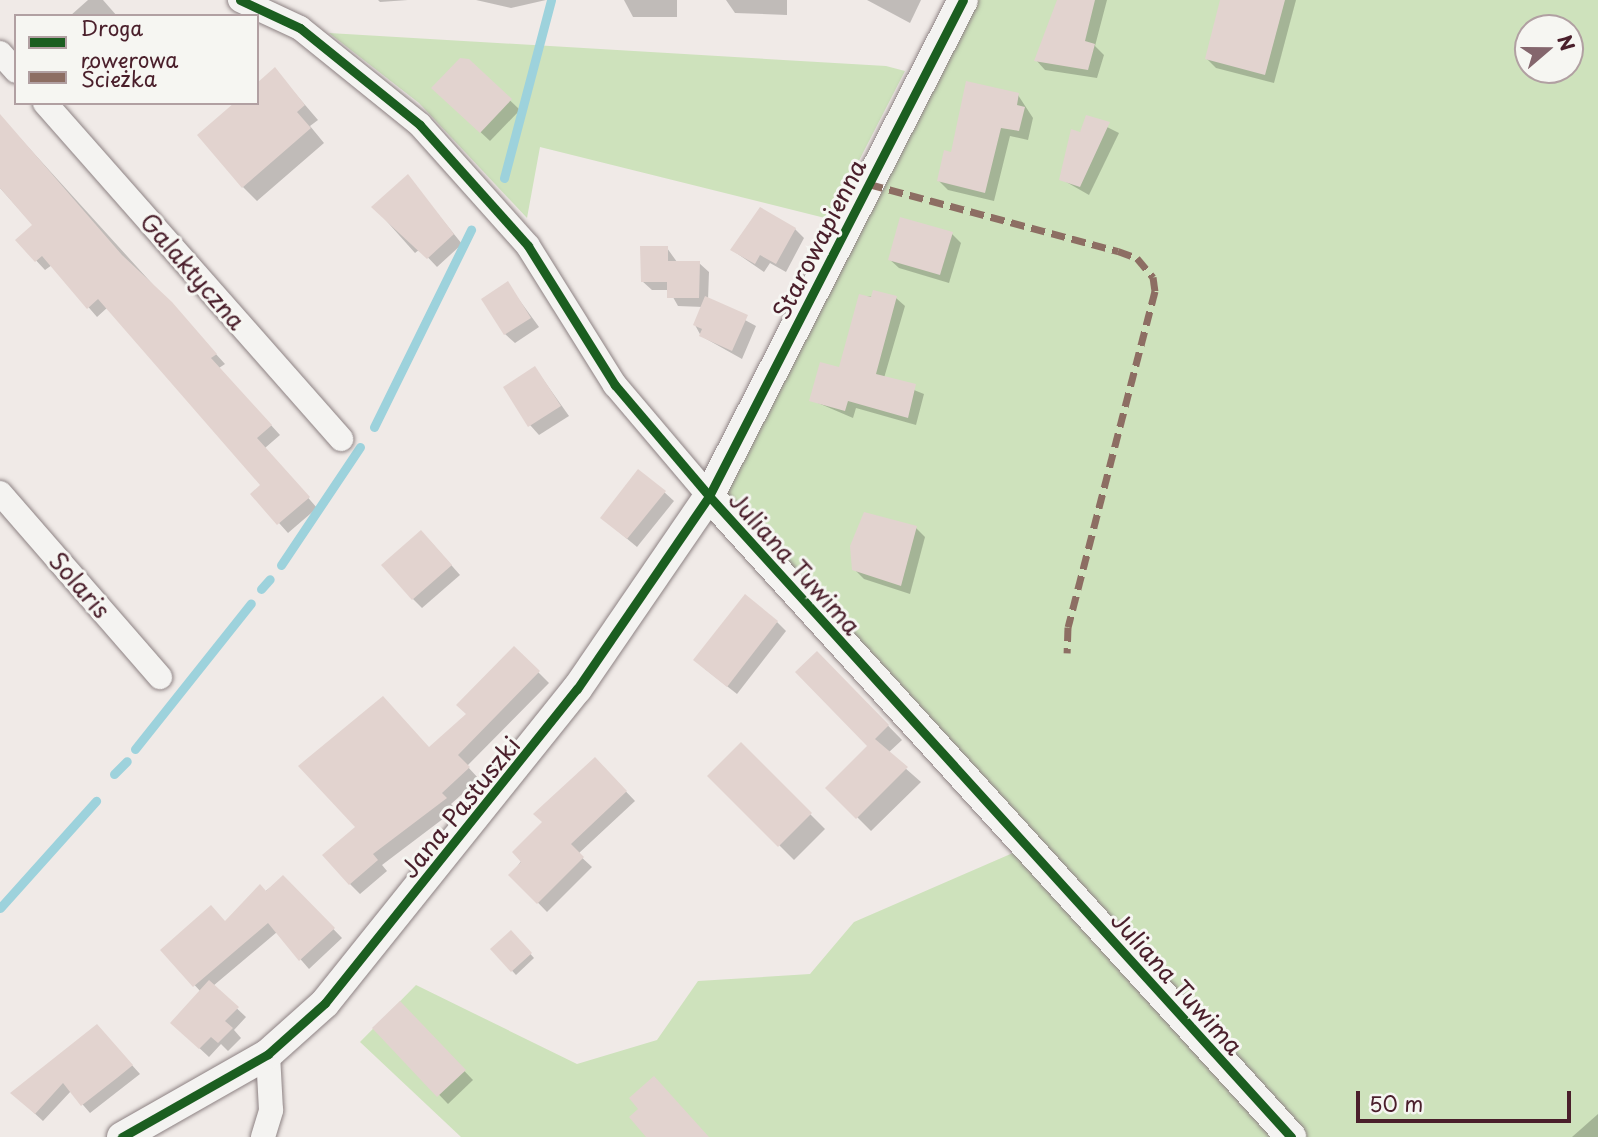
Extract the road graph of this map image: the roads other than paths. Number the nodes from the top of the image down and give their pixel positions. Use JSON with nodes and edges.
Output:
{"nodes":[{"id":1,"x":240,"y":0,"type":"edge"},
{"id":2,"x":963,"y":0,"type":"edge"},
{"id":3,"x":0,"y":53,"type":"edge"},
{"id":4,"x":14,"y":69,"type":"edge"},
{"id":5,"x":47,"y":105,"type":"edge"},
{"id":6,"x":341,"y":439,"type":"dead end"},
{"id":7,"x":0,"y":493,"type":"edge"},
{"id":8,"x":709,"y":496,"type":"junction"},
{"id":9,"x":160,"y":677,"type":"dead end"},
{"id":10,"x":268,"y":1054,"type":"junction"},
{"id":11,"x":122,"y":1137,"type":"edge"},
{"id":12,"x":263,"y":1137,"type":"edge"},
{"id":13,"x":1291,"y":1137,"type":"edge"}],
"edges":[{"from":1,"to":8,"type":"street","name":"Juliana Tuwima"},
{"from":2,"to":8,"type":"street","name":"Starowapienna"},
{"from":3,"to":4,"type":"street"},
{"from":5,"to":6,"type":"street","name":"Galaktyczna"},
{"from":7,"to":9,"type":"street","name":"Solaris"},
{"from":8,"to":10,"type":"street","name":"Jana Pastuszki"},
{"from":8,"to":13,"type":"street","name":"Juliana Tuwima"},
{"from":10,"to":11,"type":"street","name":"Jana Pastuszki"},
{"from":10,"to":12,"type":"street"}]}
